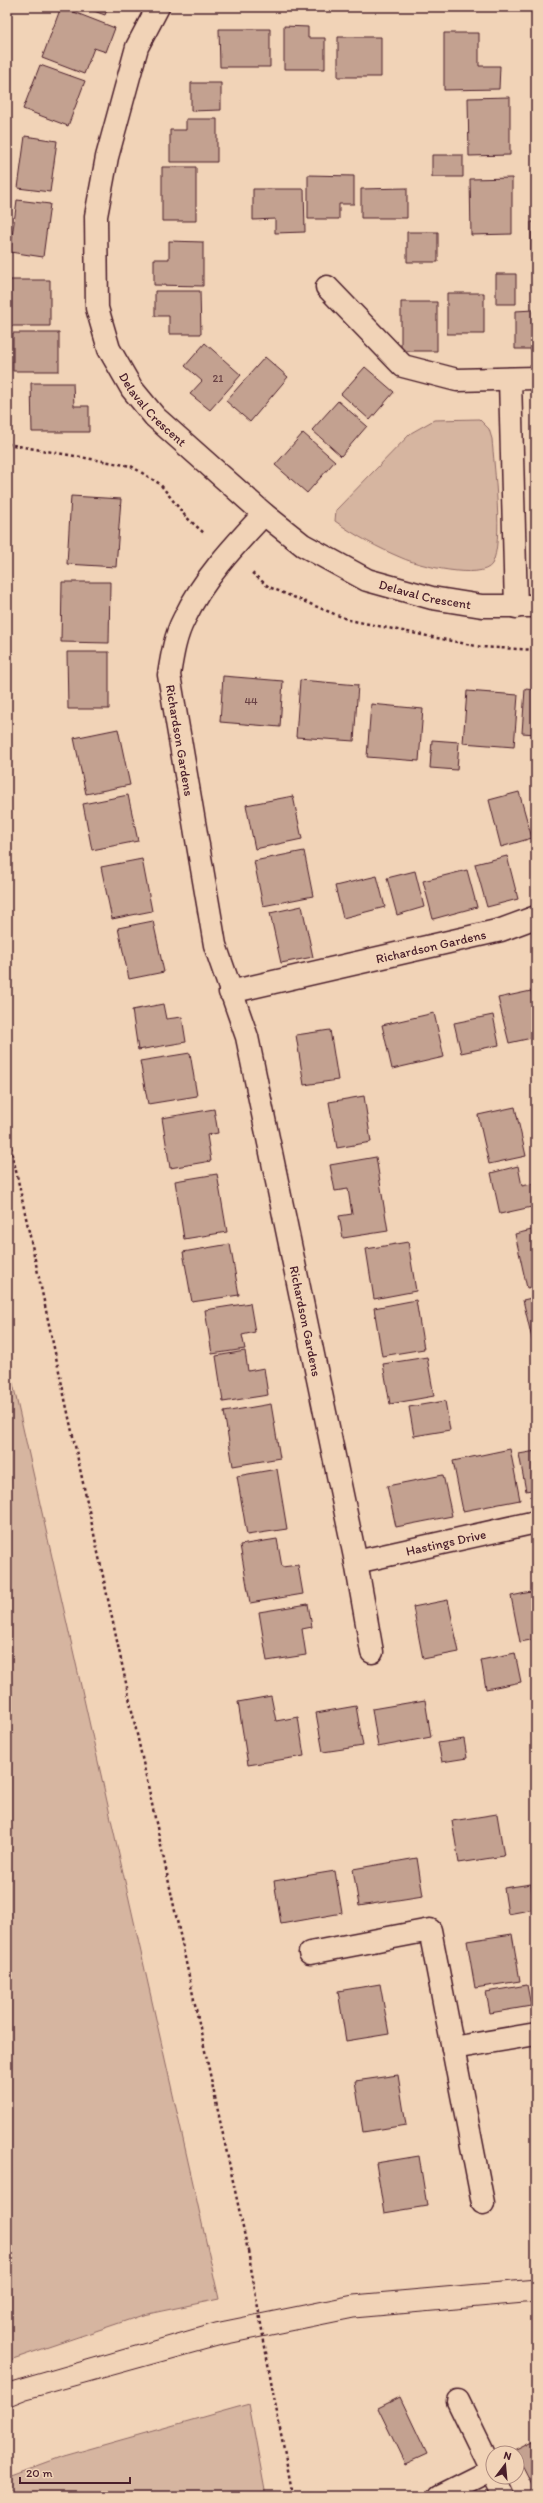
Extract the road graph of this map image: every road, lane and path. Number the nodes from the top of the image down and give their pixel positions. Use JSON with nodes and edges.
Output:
{"nodes":[{"id":1,"x":158,"y":7,"type":"edge"},
{"id":2,"x":327,"y":287,"type":"dead end"},
{"id":3,"x":536,"y":378,"type":"edge"},
{"id":4,"x":510,"y":379,"type":"junction"},
{"id":5,"x":264,"y":514,"type":"junction"},
{"id":6,"x":526,"y":606,"type":"edge"},
{"id":7,"x":536,"y":917,"type":"edge"},
{"id":8,"x":230,"y":992,"type":"junction"},
{"id":9,"x":7,"y":1129,"type":"edge"},
{"id":10,"x":536,"y":1522,"type":"edge"},
{"id":11,"x":356,"y":1562,"type":"junction"},
{"id":12,"x":372,"y":1652,"type":"dead end"},
{"id":13,"x":310,"y":1952,"type":"dead end"},
{"id":14,"x":536,"y":2034,"type":"edge"},
{"id":15,"x":454,"y":2048,"type":"junction"},
{"id":16,"x":483,"y":2203,"type":"dead end"},
{"id":17,"x":458,"y":2402,"type":"dead end"},
{"id":18,"x":485,"y":2457,"type":"edge"},
{"id":19,"x":485,"y":2476,"type":"edge"},
{"id":20,"x":499,"y":2485,"type":"edge"},
{"id":21,"x":293,"y":2496,"type":"edge"},
{"id":22,"x":440,"y":2496,"type":"edge"},
{"id":23,"x":504,"y":2496,"type":"edge"}],
"edges":[{"from":1,"to":5,"type":"street","name":"Delaval Crescent"},
{"from":2,"to":4,"type":"street"},
{"from":3,"to":4,"type":"street"},
{"from":4,"to":6,"type":"street","name":"Delaval Crescent"},
{"from":5,"to":6,"type":"street","name":"Delaval Crescent"},
{"from":5,"to":8,"type":"street","name":"Richardson Gardens"},
{"from":7,"to":8,"type":"street","name":"Richardson Gardens"},
{"from":8,"to":11,"type":"street","name":"Richardson Gardens"},
{"from":9,"to":21,"type":"path","bridge":true},
{"from":10,"to":11,"type":"street","name":"Hastings Drive"},
{"from":11,"to":12,"type":"street","name":"Richardson Gardens"},
{"from":13,"to":15,"type":"street"},
{"from":14,"to":15,"type":"street"},
{"from":15,"to":16,"type":"street"},
{"from":17,"to":18,"type":"street"},
{"from":19,"to":22,"type":"street"},
{"from":20,"to":23,"type":"street"}]}
